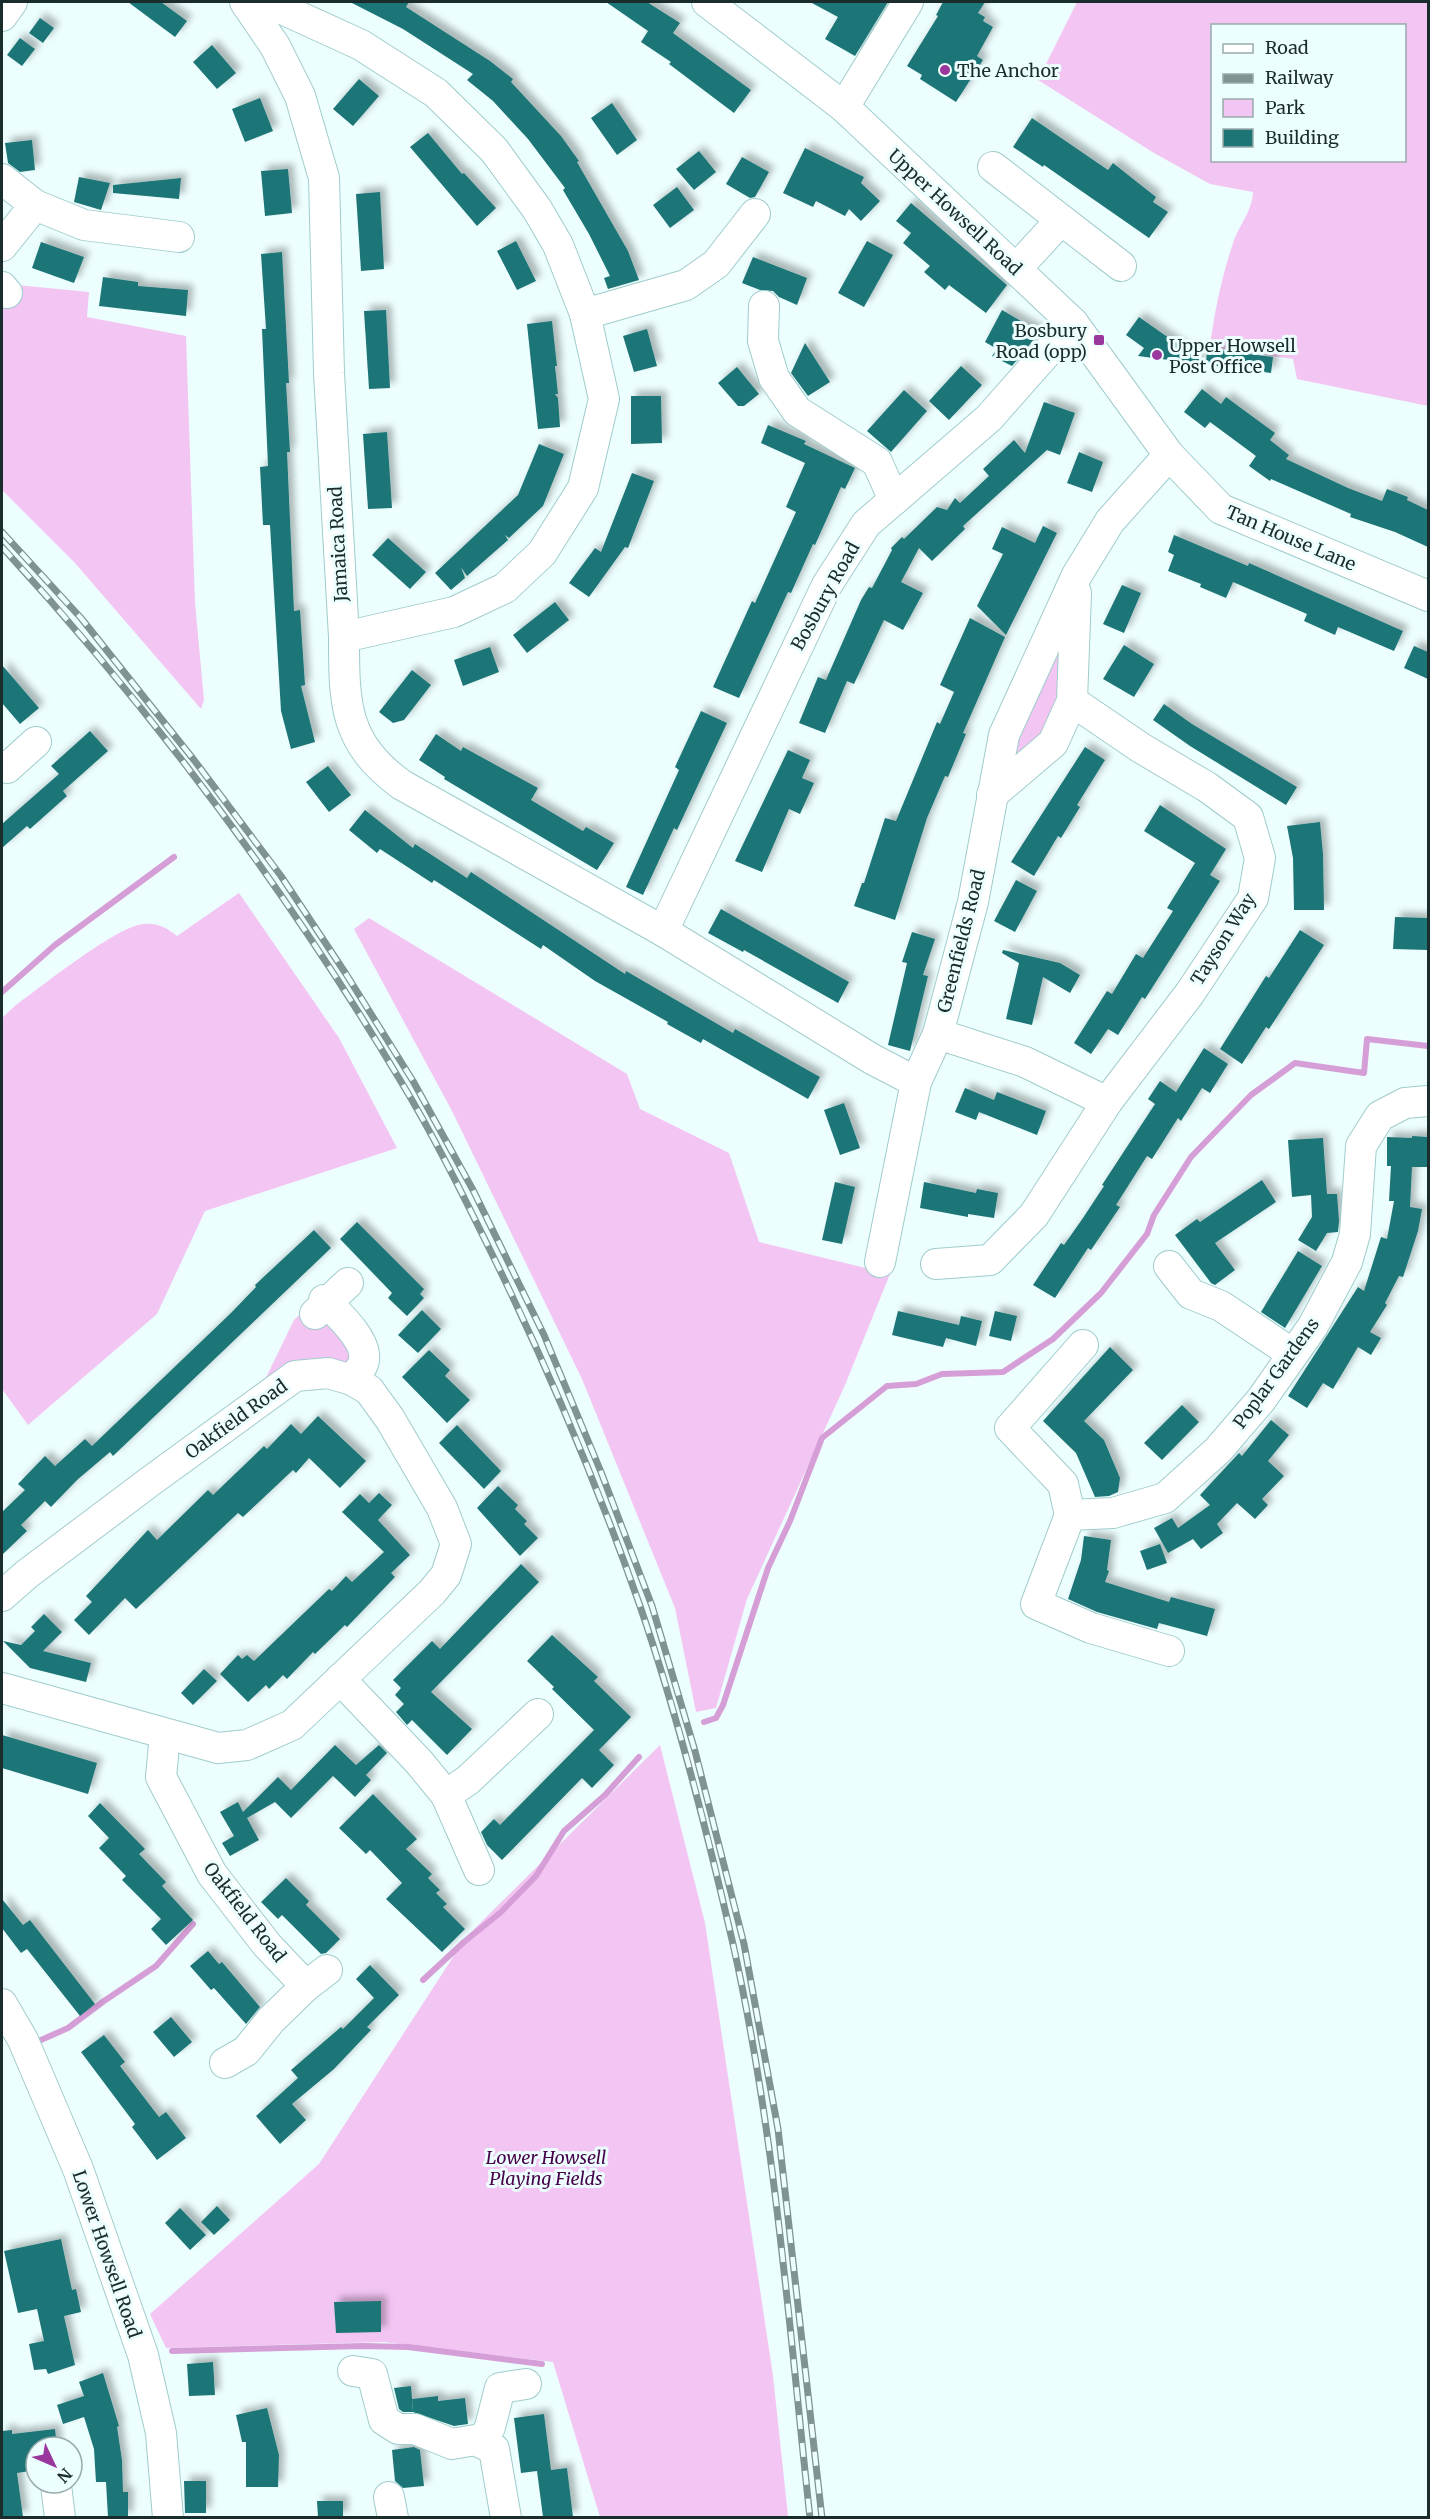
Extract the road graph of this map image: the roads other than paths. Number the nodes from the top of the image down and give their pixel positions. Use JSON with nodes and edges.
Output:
{"nodes":[{"id":1,"x":12,"y":2,"type":"edge"},
{"id":2,"x":245,"y":2,"type":"edge"},
{"id":3,"x":267,"y":2,"type":"edge"},
{"id":4,"x":707,"y":2,"type":"edge"},
{"id":5,"x":908,"y":2,"type":"edge"},
{"id":6,"x":2,"y":16,"type":"edge"},
{"id":7,"x":844,"y":106,"type":"junction"},
{"id":8,"x":993,"y":167,"type":"dead end"},
{"id":9,"x":2,"y":179,"type":"edge"},
{"id":10,"x":35,"y":205,"type":"junction"},
{"id":11,"x":755,"y":214,"type":"dead end"},
{"id":12,"x":1061,"y":220,"type":"junction"},
{"id":13,"x":179,"y":237,"type":"dead end"},
{"id":14,"x":2,"y":246,"type":"edge"},
{"id":15,"x":1121,"y":266,"type":"dead end"},
{"id":16,"x":1016,"y":269,"type":"junction"},
{"id":17,"x":764,"y":306,"type":"dead end"},
{"id":18,"x":585,"y":314,"type":"junction"},
{"id":19,"x":1073,"y":323,"type":"junction"},
{"id":20,"x":1169,"y":455,"type":"junction"},
{"id":21,"x":894,"y":500,"type":"junction"},
{"id":22,"x":1077,"y":575,"type":"junction"},
{"id":23,"x":1428,"y":596,"type":"edge"},
{"id":24,"x":344,"y":637,"type":"junction"},
{"id":25,"x":1072,"y":701,"type":"junction"},
{"id":26,"x":992,"y":795,"type":"junction"},
{"id":27,"x":663,"y":931,"type":"junction"},
{"id":28,"x":938,"y":1034,"type":"junction"},
{"id":29,"x":916,"y":1082,"type":"junction"},
{"id":30,"x":1428,"y":1101,"type":"edge"},
{"id":31,"x":1107,"y":1102,"type":"junction"},
{"id":32,"x":880,"y":1262,"type":"dead end"},
{"id":33,"x":936,"y":1264,"type":"dead end"},
{"id":34,"x":1169,"y":1266,"type":"dead end"},
{"id":35,"x":348,"y":1283,"type":"dead end"},
{"id":36,"x":1083,"y":1345,"type":"dead end"},
{"id":37,"x":1293,"y":1354,"type":"junction"},
{"id":38,"x":352,"y":1380,"type":"junction"},
{"id":39,"x":1070,"y":1515,"type":"junction"},
{"id":40,"x":2,"y":1596,"type":"edge"},
{"id":41,"x":1169,"y":1651,"type":"dead end"},
{"id":42,"x":340,"y":1679,"type":"junction"},
{"id":43,"x":2,"y":1688,"type":"edge"},
{"id":44,"x":540,"y":1712,"type":"dead end"},
{"id":45,"x":165,"y":1734,"type":"junction"},
{"id":46,"x":446,"y":1795,"type":"junction"},
{"id":47,"x":480,"y":1870,"type":"dead end"},
{"id":48,"x":2,"y":2004,"type":"edge"},
{"id":49,"x":245,"y":2060,"type":"dead end"},
{"id":50,"x":353,"y":2371,"type":"dead end"},
{"id":51,"x":526,"y":2384,"type":"dead end"},
{"id":52,"x":482,"y":2443,"type":"junction"},
{"id":53,"x":57,"y":2495,"type":"edge"},
{"id":54,"x":60,"y":2517,"type":"edge"},
{"id":55,"x":168,"y":2517,"type":"edge"},
{"id":56,"x":506,"y":2517,"type":"edge"}],
"edges":[{"from":1,"to":6,"type":"street"},
{"from":2,"to":24,"type":"street","name":"Jamaica Road"},
{"from":3,"to":18,"type":"street"},
{"from":4,"to":7,"type":"street","name":"Upper Howsell Road"},
{"from":5,"to":7,"type":"street"},
{"from":7,"to":16,"type":"street","name":"Upper Howsell Road"},
{"from":8,"to":12,"type":"street"},
{"from":9,"to":10,"type":"street"},
{"from":10,"to":13,"type":"street"},
{"from":10,"to":14,"type":"street"},
{"from":11,"to":18,"type":"street"},
{"from":12,"to":15,"type":"street"},
{"from":12,"to":16,"type":"street"},
{"from":16,"to":19,"type":"street","name":"Upper Howsell Road"},
{"from":17,"to":21,"type":"street"},
{"from":18,"to":24,"type":"street"},
{"from":19,"to":20,"type":"street","name":"Upper Howsell Road"},
{"from":19,"to":21,"type":"street","name":"Bosbury Road"},
{"from":20,"to":22,"type":"street","name":"Greenfields Road"},
{"from":20,"to":23,"type":"street","name":"Tan House Lane"},
{"from":21,"to":27,"type":"street","name":"Bosbury Road"},
{"from":22,"to":25,"type":"street","name":"Greenfields Road"},
{"from":22,"to":26,"type":"street","name":"Greenfields Road"},
{"from":24,"to":27,"type":"street","name":"Jamaica Road"},
{"from":25,"to":26,"type":"street","name":"Greenfields Road"},
{"from":25,"to":31,"type":"street","name":"Tayson Way"},
{"from":26,"to":28,"type":"street","name":"Greenfields Road"},
{"from":27,"to":29,"type":"street"},
{"from":28,"to":29,"type":"street","name":"Greenfields Road"},
{"from":28,"to":31,"type":"street"},
{"from":29,"to":32,"type":"street","name":"Greenfields Road"},
{"from":30,"to":37,"type":"street","name":"Poplar Gardens"},
{"from":31,"to":33,"type":"street","name":"Tayson Way"},
{"from":34,"to":37,"type":"street"},
{"from":35,"to":38,"type":"street"},
{"from":36,"to":39,"type":"street"},
{"from":37,"to":39,"type":"street","name":"Poplar Gardens"},
{"from":38,"to":40,"type":"street","name":"Oakfield Road"},
{"from":38,"to":42,"type":"street","name":"Oakfield Road"},
{"from":39,"to":41,"type":"street"},
{"from":42,"to":45,"type":"street","name":"Oakfield Road"},
{"from":42,"to":46,"type":"street"},
{"from":43,"to":45,"type":"street","name":"Oakfield Road"},
{"from":44,"to":46,"type":"street"},
{"from":45,"to":49,"type":"street","name":"Oakfield Road"},
{"from":46,"to":47,"type":"street"},
{"from":48,"to":55,"type":"street","name":"Lower Howsell Road"},
{"from":50,"to":52,"type":"street"},
{"from":51,"to":52,"type":"street"},
{"from":52,"to":56,"type":"street"},
{"from":53,"to":54,"type":"street"}]}
